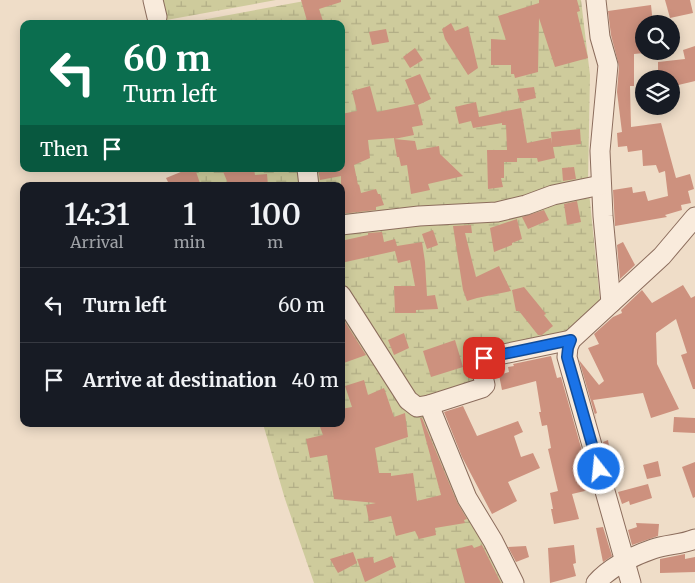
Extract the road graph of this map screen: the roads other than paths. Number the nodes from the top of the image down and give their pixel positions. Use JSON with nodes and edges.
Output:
{"nodes":[{"id":1,"x":596,"y":0,"type":"edge"},
{"id":2,"x":601,"y":185,"type":"junction"},
{"id":3,"x":693,"y":223,"type":"edge"},
{"id":4,"x":345,"y":225,"type":"edge"},
{"id":5,"x":345,"y":301,"type":"edge"},
{"id":6,"x":611,"y":303,"type":"junction"},
{"id":7,"x":571,"y":340,"type":"junction"},
{"id":8,"x":429,"y":405,"type":"junction"},
{"id":9,"x":695,"y":539,"type":"edge"},
{"id":10,"x":625,"y":562,"type":"junction"},
{"id":11,"x":514,"y":583,"type":"edge"},
{"id":12,"x":596,"y":583,"type":"edge"},
{"id":13,"x":631,"y":583,"type":"edge"}],
"edges":[{"from":1,"to":2,"type":"street"},
{"from":2,"to":4,"type":"street"},
{"from":2,"to":6,"type":"street"},
{"from":3,"to":6,"type":"street"},
{"from":5,"to":8,"type":"street"},
{"from":6,"to":7,"type":"street"},
{"from":7,"to":8,"type":"street"},
{"from":7,"to":10,"type":"street"},
{"from":8,"to":11,"type":"street"},
{"from":9,"to":10,"type":"street"},
{"from":10,"to":12,"type":"street"},
{"from":10,"to":13,"type":"street"}]}
